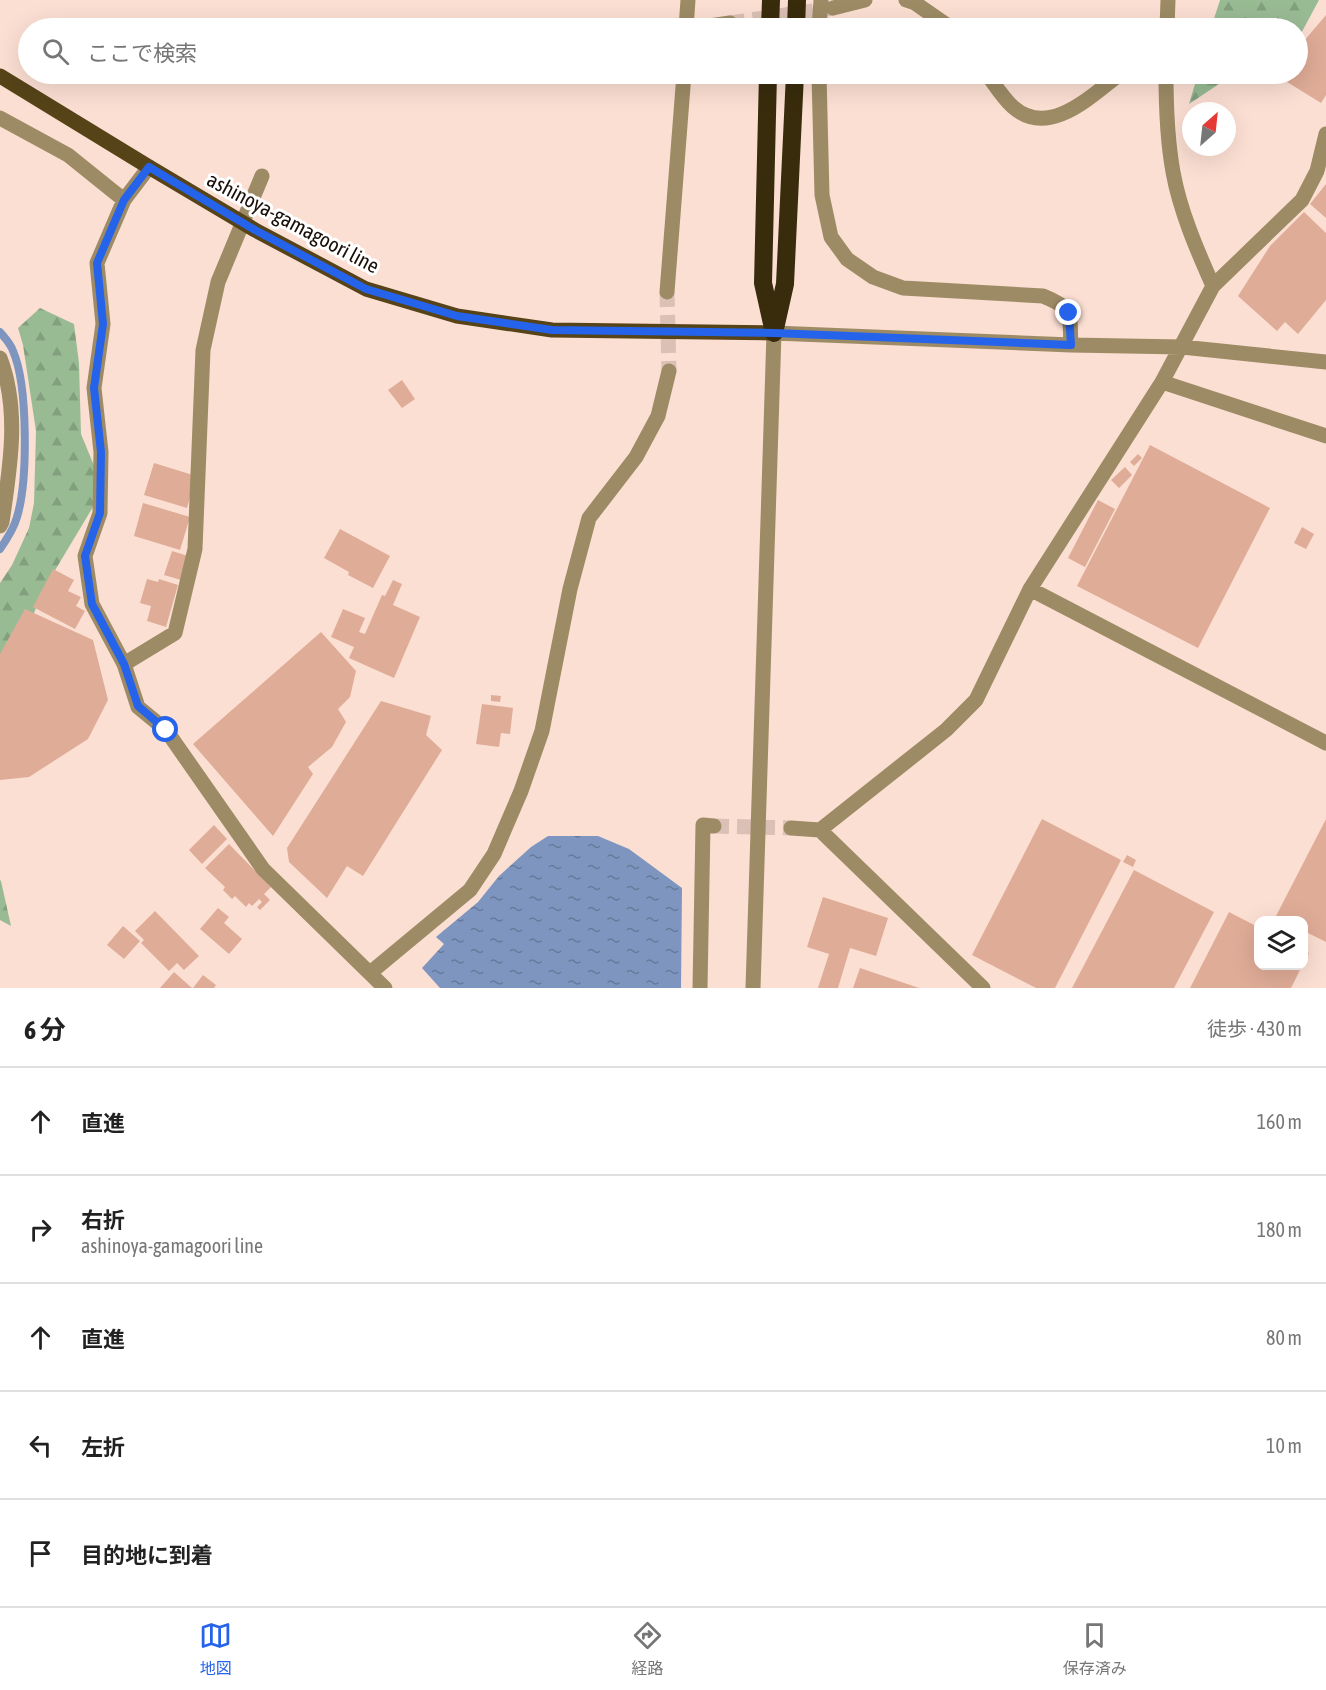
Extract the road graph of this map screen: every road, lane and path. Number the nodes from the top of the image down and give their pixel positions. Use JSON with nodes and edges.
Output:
{"nodes":[{"id":1,"x":688,"y":0,"type":"edge"},
{"id":2,"x":771,"y":0,"type":"edge"},
{"id":3,"x":796,"y":0,"type":"edge"},
{"id":4,"x":866,"y":0,"type":"edge"},
{"id":5,"x":906,"y":0,"type":"edge"},
{"id":6,"x":1168,"y":0,"type":"edge"},
{"id":7,"x":827,"y":4,"type":"tunnel mouth"},
{"id":8,"x":687,"y":18,"type":"edge"},
{"id":9,"x":770,"y":18,"type":"edge"},
{"id":10,"x":796,"y":18,"type":"edge"},
{"id":11,"x":937,"y":18,"type":"edge"},
{"id":12,"x":1167,"y":18,"type":"edge"},
{"id":13,"x":0,"y":76,"type":"edge"},
{"id":14,"x":683,"y":84,"type":"edge"},
{"id":15,"x":768,"y":84,"type":"edge"},
{"id":16,"x":795,"y":84,"type":"edge"},
{"id":17,"x":819,"y":84,"type":"edge"},
{"id":18,"x":995,"y":84,"type":"edge"},
{"id":19,"x":1107,"y":84,"type":"edge"},
{"id":20,"x":1166,"y":84,"type":"edge"},
{"id":21,"x":0,"y":118,"type":"edge"},
{"id":22,"x":1326,"y":134,"type":"edge"},
{"id":23,"x":149,"y":167,"type":"junction"},
{"id":24,"x":262,"y":176,"type":"dead end"},
{"id":25,"x":124,"y":200,"type":"junction"},
{"id":26,"x":1213,"y":286,"type":"junction"},
{"id":27,"x":667,"y":292,"type":"tunnel mouth"},
{"id":28,"x":774,"y":333,"type":"junction"},
{"id":29,"x":1071,"y":345,"type":"junction"},
{"id":30,"x":1182,"y":347,"type":"junction"},
{"id":31,"x":0,"y":358,"type":"edge"},
{"id":32,"x":1326,"y":362,"type":"edge"},
{"id":33,"x":669,"y":371,"type":"tunnel mouth"},
{"id":34,"x":1162,"y":382,"type":"junction"},
{"id":35,"x":1326,"y":436,"type":"edge"},
{"id":36,"x":0,"y":526,"type":"edge"},
{"id":37,"x":1030,"y":589,"type":"junction"},
{"id":38,"x":124,"y":664,"type":"junction"},
{"id":39,"x":1326,"y":743,"type":"edge"},
{"id":40,"x":714,"y":826,"type":"dead end"},
{"id":41,"x":791,"y":828,"type":"tunnel mouth"},
{"id":42,"x":820,"y":830,"type":"junction"},
{"id":43,"x":370,"y":973,"type":"junction"},
{"id":44,"x":385,"y":988,"type":"edge"},
{"id":45,"x":700,"y":988,"type":"edge"},
{"id":46,"x":753,"y":988,"type":"edge"},
{"id":47,"x":983,"y":988,"type":"edge"}],
"edges":[{"from":1,"to":8,"type":"street"},
{"from":2,"to":9,"type":"highway"},
{"from":3,"to":10,"type":"highway"},
{"from":4,"to":7,"type":"street"},
{"from":5,"to":11,"type":"street"},
{"from":6,"to":12,"type":"street"},
{"from":13,"to":23,"type":"main road","name":"ashinoya-gamagoori line"},
{"from":14,"to":27,"type":"street"},
{"from":15,"to":28,"type":"highway"},
{"from":16,"to":28,"type":"highway"},
{"from":17,"to":29,"type":"street"},
{"from":18,"to":19,"type":"street"},
{"from":20,"to":26,"type":"street"},
{"from":21,"to":25,"type":"street"},
{"from":22,"to":26,"type":"street"},
{"from":23,"to":25,"type":"street"},
{"from":23,"to":28,"type":"main road","name":"ashinoya-gamagoori line"},
{"from":24,"to":38,"type":"street"},
{"from":25,"to":38,"type":"street"},
{"from":26,"to":30,"type":"street"},
{"from":28,"to":29,"type":"street"},
{"from":28,"to":46,"type":"street"},
{"from":29,"to":30,"type":"street"},
{"from":30,"to":32,"type":"street"},
{"from":30,"to":34,"type":"street"},
{"from":31,"to":36,"type":"street"},
{"from":33,"to":43,"type":"street"},
{"from":34,"to":35,"type":"street"},
{"from":34,"to":37,"type":"street"},
{"from":37,"to":39,"type":"street"},
{"from":37,"to":42,"type":"street"},
{"from":38,"to":43,"type":"street"},
{"from":40,"to":45,"type":"street"},
{"from":41,"to":42,"type":"street"},
{"from":42,"to":47,"type":"street"},
{"from":43,"to":44,"type":"street"}]}
